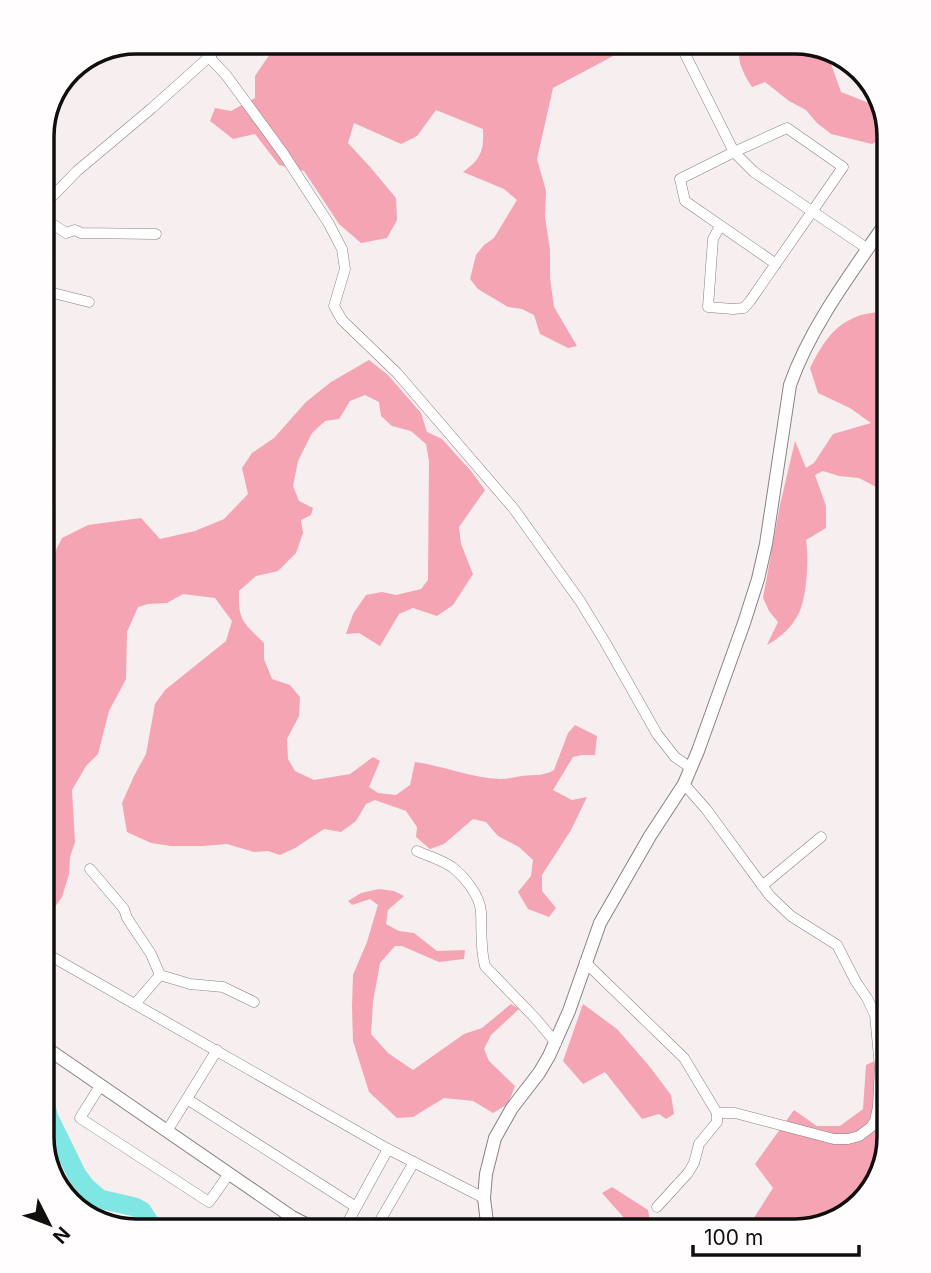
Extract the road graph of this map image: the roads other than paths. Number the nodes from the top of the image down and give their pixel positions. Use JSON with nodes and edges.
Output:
{"nodes":[{"id":1,"x":212,"y":54,"type":"edge"},
{"id":2,"x":685,"y":54,"type":"edge"},
{"id":3,"x":209,"y":57,"type":"junction"},
{"id":4,"x":734,"y":152,"type":"junction"},
{"id":5,"x":54,"y":195,"type":"edge"},
{"id":6,"x":813,"y":212,"type":"junction"},
{"id":7,"x":54,"y":225,"type":"edge"},
{"id":8,"x":720,"y":226,"type":"junction"},
{"id":9,"x":156,"y":234,"type":"dead end"},
{"id":10,"x":877,"y":236,"type":"edge"},
{"id":11,"x":868,"y":249,"type":"junction"},
{"id":12,"x":776,"y":264,"type":"junction"},
{"id":13,"x":54,"y":293,"type":"edge"},
{"id":14,"x":89,"y":302,"type":"dead end"},
{"id":15,"x":691,"y":768,"type":"junction"},
{"id":16,"x":684,"y":783,"type":"junction"},
{"id":17,"x":821,"y":837,"type":"dead end"},
{"id":18,"x":417,"y":851,"type":"dead end"},
{"id":19,"x":90,"y":869,"type":"dead end"},
{"id":20,"x":762,"y":886,"type":"junction"},
{"id":21,"x":54,"y":958,"type":"edge"},
{"id":22,"x":585,"y":962,"type":"junction"},
{"id":23,"x":160,"y":975,"type":"junction"},
{"id":24,"x":254,"y":1002,"type":"dead end"},
{"id":25,"x":135,"y":1004,"type":"junction"},
{"id":26,"x":877,"y":1035,"type":"edge"},
{"id":27,"x":556,"y":1043,"type":"junction"},
{"id":28,"x":217,"y":1050,"type":"junction"},
{"id":29,"x":54,"y":1053,"type":"edge"},
{"id":30,"x":100,"y":1086,"type":"junction"},
{"id":31,"x":187,"y":1099,"type":"junction"},
{"id":32,"x":877,"y":1112,"type":"edge"},
{"id":33,"x":717,"y":1113,"type":"junction"},
{"id":34,"x":167,"y":1131,"type":"junction"},
{"id":35,"x":388,"y":1149,"type":"junction"},
{"id":36,"x":414,"y":1162,"type":"junction"},
{"id":37,"x":229,"y":1174,"type":"junction"},
{"id":38,"x":484,"y":1198,"type":"junction"},
{"id":39,"x":657,"y":1207,"type":"dead end"},
{"id":40,"x":356,"y":1208,"type":"junction"},
{"id":41,"x":296,"y":1219,"type":"edge"},
{"id":42,"x":349,"y":1219,"type":"edge"},
{"id":43,"x":381,"y":1219,"type":"edge"},
{"id":44,"x":486,"y":1219,"type":"edge"}],
"edges":[{"from":1,"to":3,"type":"street"},
{"from":2,"to":4,"type":"street"},
{"from":3,"to":5,"type":"street"},
{"from":3,"to":15,"type":"street"},
{"from":4,"to":6,"type":"street"},
{"from":4,"to":6,"type":"street"},
{"from":4,"to":8,"type":"street"},
{"from":6,"to":11,"type":"street"},
{"from":6,"to":12,"type":"street"},
{"from":7,"to":9,"type":"street"},
{"from":8,"to":12,"type":"street"},
{"from":8,"to":12,"type":"street"},
{"from":10,"to":11,"type":"street"},
{"from":11,"to":15,"type":"street"},
{"from":13,"to":14,"type":"street"},
{"from":15,"to":16,"type":"street"},
{"from":16,"to":20,"type":"street"},
{"from":16,"to":22,"type":"street"},
{"from":17,"to":20,"type":"street"},
{"from":18,"to":27,"type":"street"},
{"from":19,"to":23,"type":"street"},
{"from":20,"to":26,"type":"street"},
{"from":21,"to":25,"type":"street"},
{"from":22,"to":27,"type":"street"},
{"from":22,"to":33,"type":"street"},
{"from":23,"to":24,"type":"street"},
{"from":23,"to":25,"type":"street"},
{"from":25,"to":28,"type":"street"},
{"from":27,"to":38,"type":"street"},
{"from":28,"to":31,"type":"street"},
{"from":28,"to":35,"type":"street"},
{"from":29,"to":30,"type":"street"},
{"from":30,"to":34,"type":"street"},
{"from":30,"to":37,"type":"street"},
{"from":31,"to":34,"type":"street"},
{"from":31,"to":40,"type":"street"},
{"from":32,"to":33,"type":"street"},
{"from":33,"to":39,"type":"street"},
{"from":34,"to":37,"type":"street"},
{"from":35,"to":36,"type":"street"},
{"from":35,"to":40,"type":"street"},
{"from":36,"to":38,"type":"street"},
{"from":36,"to":43,"type":"street"},
{"from":37,"to":41,"type":"street"},
{"from":38,"to":44,"type":"street"},
{"from":40,"to":42,"type":"street"}]}
